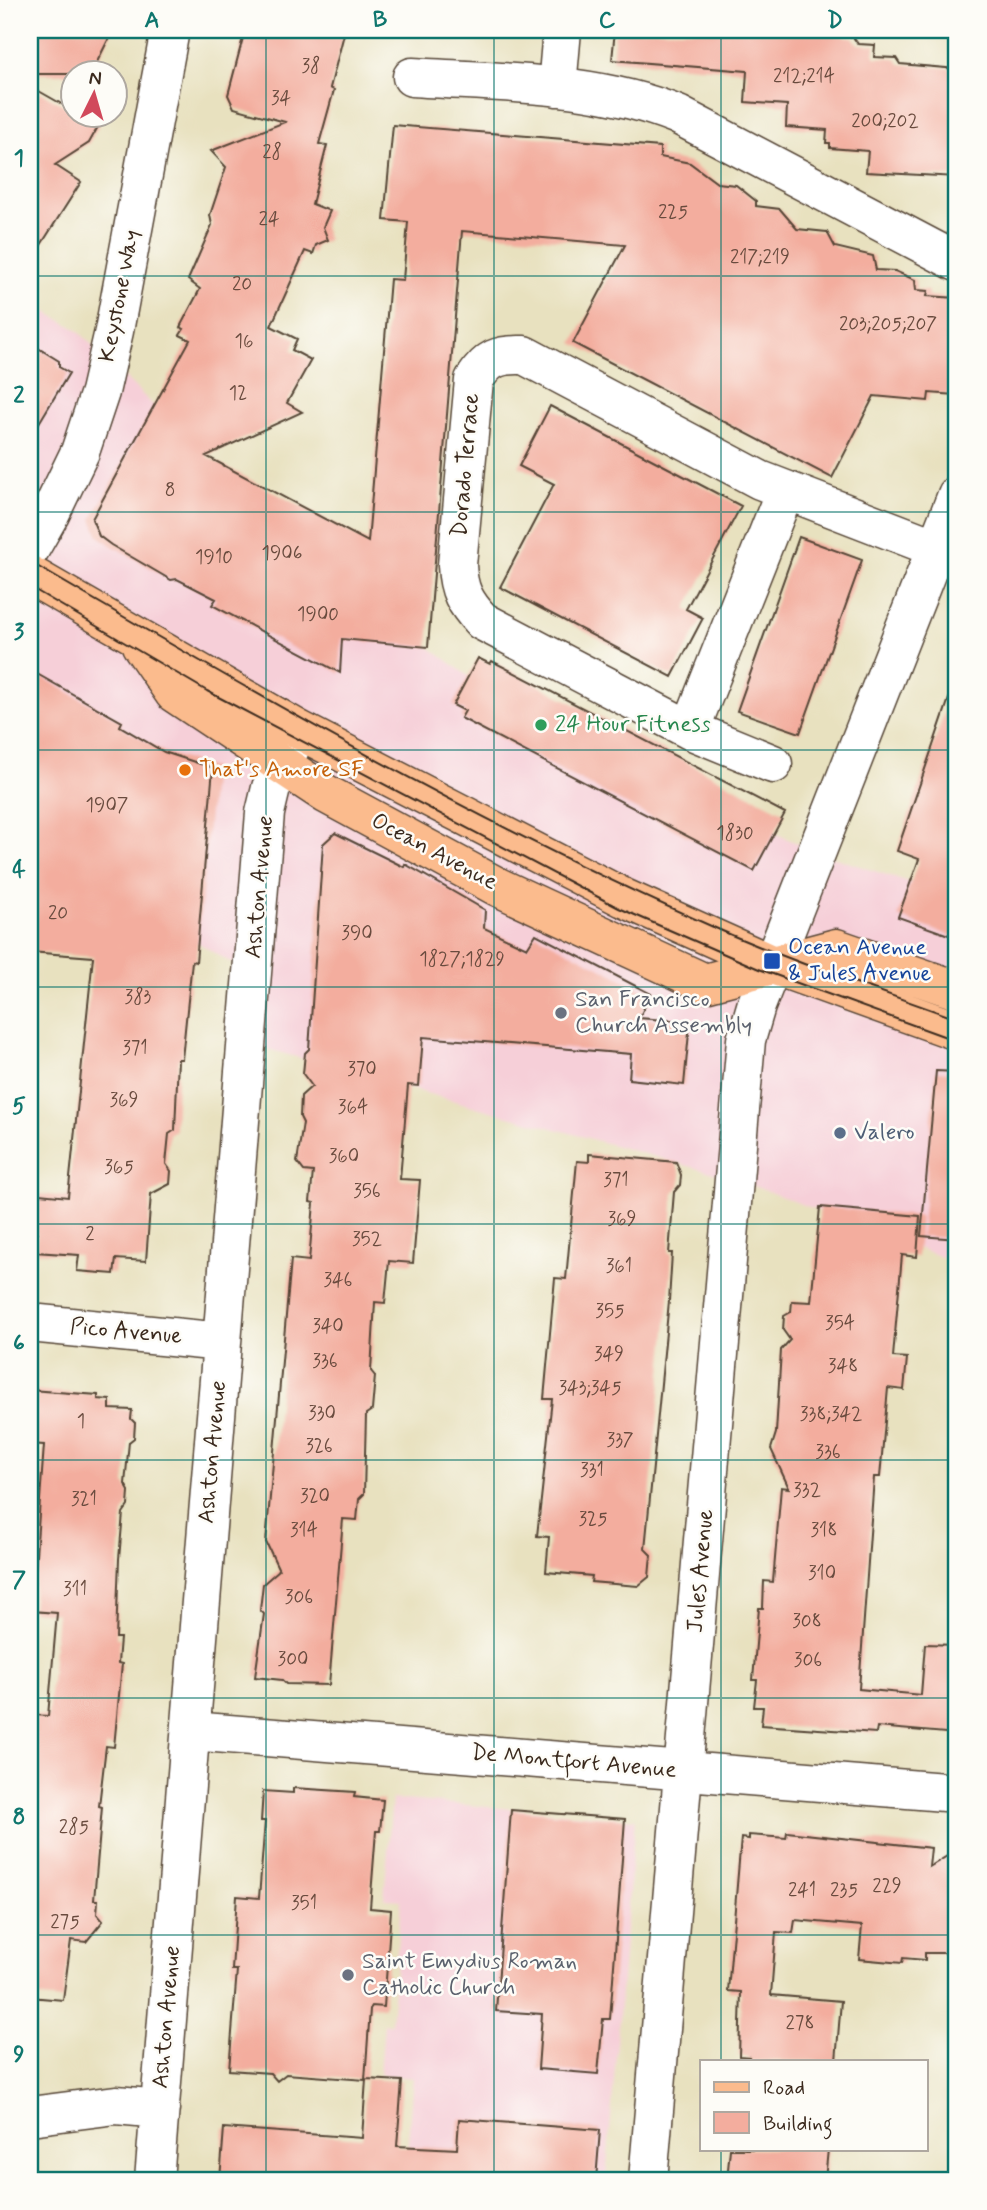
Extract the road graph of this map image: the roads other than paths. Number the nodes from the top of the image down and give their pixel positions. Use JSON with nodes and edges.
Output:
{"nodes":[{"id":1,"x":170,"y":30,"type":"edge"},
{"id":2,"x":562,"y":30,"type":"edge"},
{"id":3,"x":412,"y":77,"type":"dead end"},
{"id":4,"x":557,"y":87,"type":"junction"},
{"id":5,"x":957,"y":262,"type":"edge"},
{"id":6,"x":785,"y":491,"type":"junction"},
{"id":7,"x":957,"y":495,"type":"edge"},
{"id":8,"x":936,"y":548,"type":"junction"},
{"id":9,"x":30,"y":549,"type":"edge"},
{"id":10,"x":30,"y":575,"type":"edge"},
{"id":11,"x":137,"y":638,"type":"junction"},
{"id":12,"x":299,"y":730,"type":"junction"},
{"id":13,"x":690,"y":730,"type":"junction"},
{"id":14,"x":773,"y":764,"type":"dead end"},
{"id":15,"x":282,"y":765,"type":"junction"},
{"id":16,"x":773,"y":965,"type":"junction"},
{"id":17,"x":957,"y":990,"type":"edge"},
{"id":18,"x":957,"y":1031,"type":"edge"},
{"id":19,"x":30,"y":1323,"type":"edge"},
{"id":20,"x":222,"y":1342,"type":"junction"},
{"id":21,"x":191,"y":1731,"type":"junction"},
{"id":22,"x":684,"y":1770,"type":"junction"},
{"id":23,"x":957,"y":1793,"type":"edge"},
{"id":24,"x":160,"y":2109,"type":"junction"},
{"id":25,"x":30,"y":2116,"type":"edge"},
{"id":26,"x":154,"y":2180,"type":"edge"},
{"id":27,"x":648,"y":2180,"type":"edge"}],
"edges":[{"from":1,"to":9,"type":"street","name":"Keystone Way"},
{"from":2,"to":4,"type":"street"},
{"from":3,"to":4,"type":"street"},
{"from":4,"to":5,"type":"street"},
{"from":6,"to":8,"type":"street","name":"Dorado Terrace"},
{"from":6,"to":13,"type":"street"},
{"from":6,"to":13,"type":"street","name":"Dorado Terrace"},
{"from":7,"to":8,"type":"street"},
{"from":8,"to":16,"type":"street"},
{"from":10,"to":11,"type":"main road","name":"Ocean Avenue"},
{"from":11,"to":12,"type":"main road","name":"Ocean Avenue"},
{"from":11,"to":15,"type":"main road","name":"Ocean Avenue"},
{"from":12,"to":15,"type":"street","name":"Ashton Avenue"},
{"from":12,"to":16,"type":"main road","name":"Ocean Avenue"},
{"from":13,"to":14,"type":"street","name":"Dorado Terrace"},
{"from":15,"to":16,"type":"main road","name":"Ocean Avenue"},
{"from":15,"to":20,"type":"street","name":"Ashton Avenue"},
{"from":16,"to":17,"type":"main road","name":"Ocean Avenue"},
{"from":16,"to":18,"type":"main road","name":"Ocean Avenue"},
{"from":16,"to":22,"type":"street","name":"Jules Avenue"},
{"from":19,"to":20,"type":"street","name":"Pico Avenue"},
{"from":20,"to":21,"type":"street","name":"Ashton Avenue"},
{"from":21,"to":22,"type":"street","name":"De Montfort Avenue"},
{"from":21,"to":24,"type":"street","name":"Ashton Avenue"},
{"from":22,"to":23,"type":"street","name":"De Montfort Avenue"},
{"from":22,"to":27,"type":"street","name":"Jules Avenue"},
{"from":24,"to":25,"type":"street"},
{"from":24,"to":26,"type":"street","name":"Ashton Avenue"}]}
